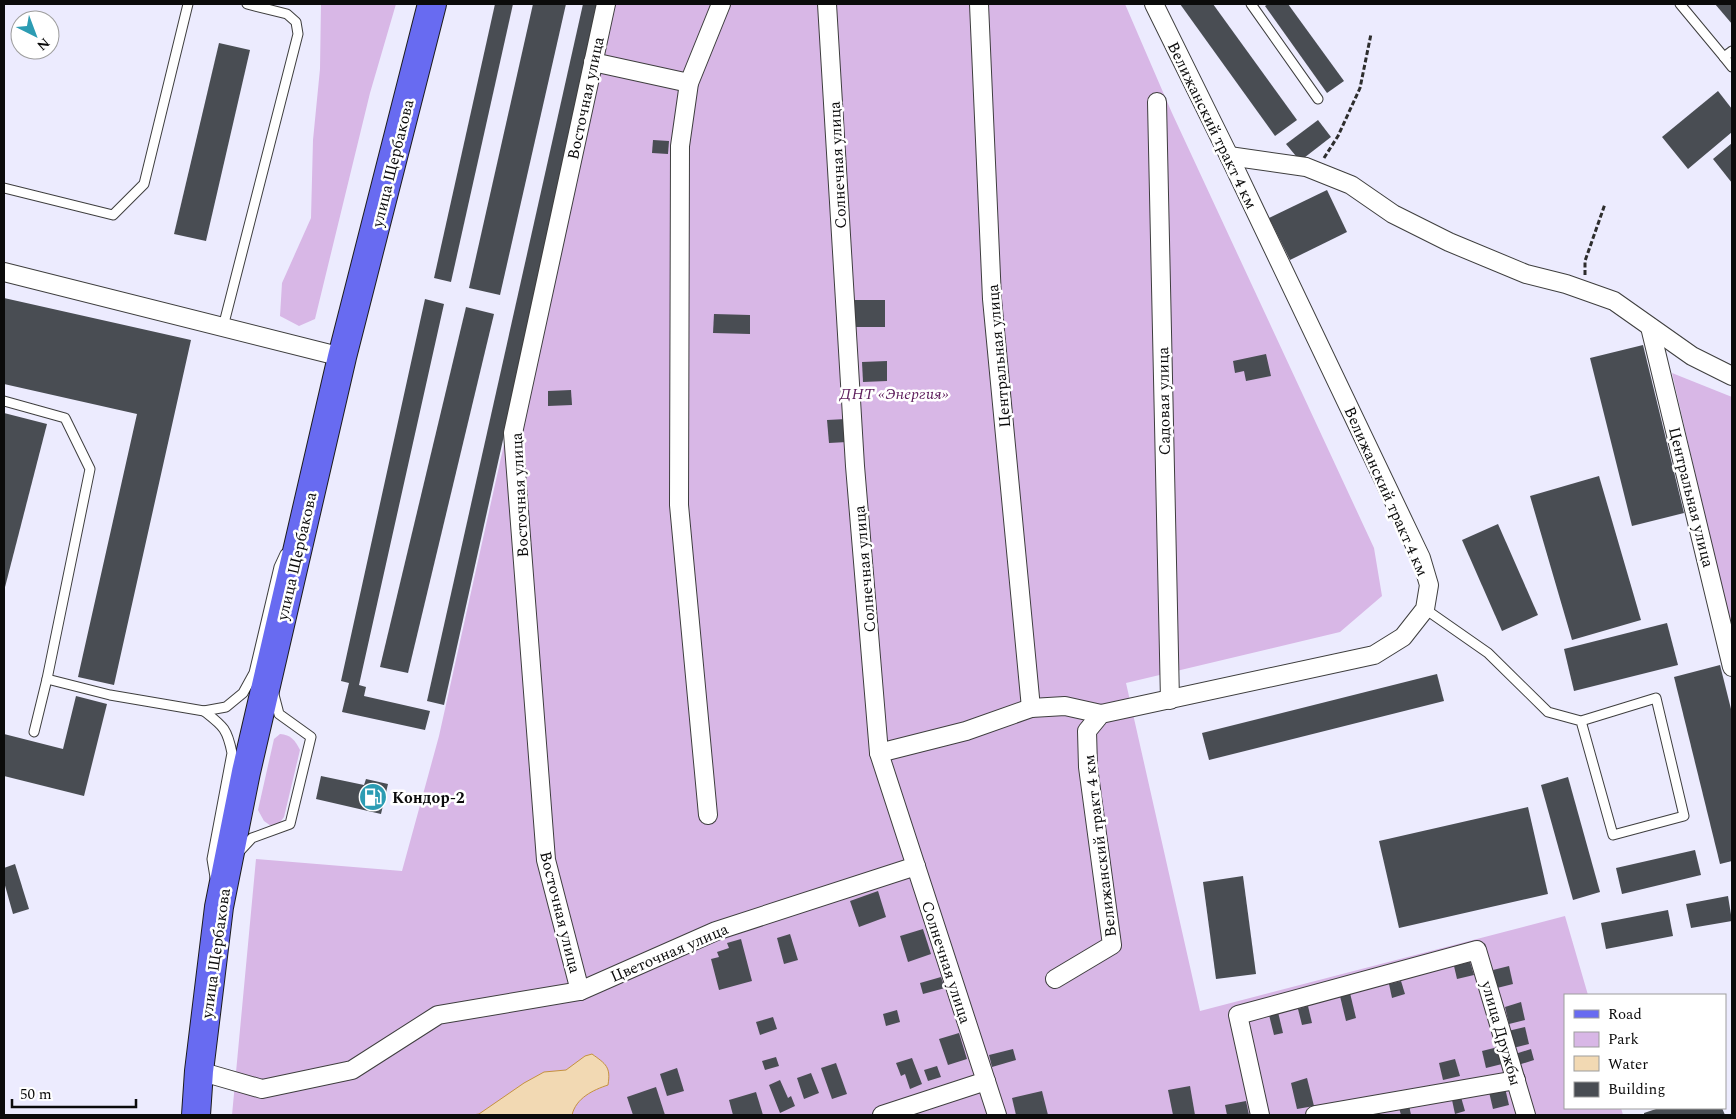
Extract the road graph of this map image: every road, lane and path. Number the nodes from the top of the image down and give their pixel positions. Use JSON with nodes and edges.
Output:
{"nodes":[{"id":1,"x":188,"y":4,"type":"edge"},
{"id":2,"x":247,"y":4,"type":"edge"},
{"id":3,"x":432,"y":4,"type":"edge"},
{"id":4,"x":606,"y":4,"type":"edge"},
{"id":5,"x":721,"y":4,"type":"edge"},
{"id":6,"x":827,"y":4,"type":"edge"},
{"id":7,"x":978,"y":4,"type":"edge"},
{"id":8,"x":1154,"y":4,"type":"edge"},
{"id":9,"x":1252,"y":4,"type":"edge"},
{"id":10,"x":1680,"y":4,"type":"edge"},
{"id":11,"x":1371,"y":34,"type":"dead end"},
{"id":12,"x":1732,"y":51,"type":"edge"},
{"id":13,"x":1724,"y":57,"type":"junction"},
{"id":14,"x":593,"y":62,"type":"junction"},
{"id":15,"x":1732,"y":67,"type":"edge"},
{"id":16,"x":689,"y":83,"type":"junction"},
{"id":17,"x":1318,"y":99,"type":"dead end"},
{"id":18,"x":1157,"y":102,"type":"dead end"},
{"id":19,"x":1229,"y":156,"type":"junction"},
{"id":20,"x":1316,"y":171,"type":"junction"},
{"id":21,"x":4,"y":188,"type":"edge"},
{"id":22,"x":1605,"y":204,"type":"dead end"},
{"id":23,"x":4,"y":272,"type":"edge"},
{"id":24,"x":1586,"y":291,"type":"junction"},
{"id":25,"x":223,"y":327,"type":"junction"},
{"id":26,"x":1650,"y":327,"type":"junction"},
{"id":27,"x":342,"y":357,"type":"junction"},
{"id":28,"x":1732,"y":376,"type":"edge"},
{"id":29,"x":4,"y":401,"type":"edge"},
{"id":30,"x":309,"y":499,"type":"junction"},
{"id":31,"x":1425,"y":609,"type":"junction"},
{"id":32,"x":1726,"y":615,"type":"edge"},
{"id":33,"x":1732,"y":667,"type":"edge"},
{"id":34,"x":269,"y":674,"type":"junction"},
{"id":35,"x":47,"y":679,"type":"junction"},
{"id":36,"x":1170,"y":700,"type":"junction"},
{"id":37,"x":1031,"y":708,"type":"junction"},
{"id":38,"x":204,"y":711,"type":"junction"},
{"id":39,"x":1101,"y":714,"type":"junction"},
{"id":40,"x":1581,"y":721,"type":"junction"},
{"id":41,"x":34,"y":732,"type":"dead end"},
{"id":42,"x":879,"y":753,"type":"junction"},
{"id":43,"x":708,"y":815,"type":"dead end"},
{"id":44,"x":228,"y":863,"type":"junction"},
{"id":45,"x":916,"y":866,"type":"junction"},
{"id":46,"x":219,"y":907,"type":"junction"},
{"id":47,"x":1055,"y":979,"type":"dead end"},
{"id":48,"x":580,"y":991,"type":"junction"},
{"id":49,"x":199,"y":1071,"type":"junction"},
{"id":50,"x":986,"y":1080,"type":"junction"},
{"id":51,"x":1516,"y":1080,"type":"junction"},
{"id":52,"x":196,"y":1115,"type":"edge"},
{"id":53,"x":882,"y":1115,"type":"edge"},
{"id":54,"x":997,"y":1115,"type":"edge"},
{"id":55,"x":1260,"y":1115,"type":"edge"},
{"id":56,"x":1315,"y":1115,"type":"edge"},
{"id":57,"x":1526,"y":1115,"type":"edge"}],
"edges":[{"from":1,"to":21,"type":"lane"},
{"from":2,"to":25,"type":"lane"},
{"from":3,"to":27,"type":"main road","name":"улица Щербакова"},
{"from":4,"to":14,"type":"street","name":"Восточная улица"},
{"from":5,"to":16,"type":"street"},
{"from":6,"to":42,"type":"street","name":"Солнечная улица"},
{"from":7,"to":37,"type":"street","name":"Центральная улица"},
{"from":8,"to":19,"type":"street","name":"Велижанский тракт 4 км"},
{"from":9,"to":17,"type":"lane"},
{"from":10,"to":13,"type":"lane"},
{"from":11,"to":20,"type":"path"},
{"from":12,"to":13,"type":"lane"},
{"from":13,"to":15,"type":"lane"},
{"from":14,"to":16,"type":"street"},
{"from":14,"to":48,"type":"street","name":"Восточная улица"},
{"from":16,"to":43,"type":"street"},
{"from":18,"to":36,"type":"street","name":"Садовая улица"},
{"from":19,"to":20,"type":"street"},
{"from":19,"to":31,"type":"street","name":"Велижанский тракт 4 км"},
{"from":20,"to":24,"type":"street"},
{"from":22,"to":24,"type":"path"},
{"from":23,"to":25,"type":"street"},
{"from":24,"to":26,"type":"street"},
{"from":25,"to":27,"type":"street"},
{"from":26,"to":28,"type":"street"},
{"from":26,"to":32,"type":"street","name":"Центральная улица"},
{"from":27,"to":30,"type":"main road","name":"улица Щербакова"},
{"from":29,"to":35,"type":"lane"},
{"from":30,"to":34,"type":"main road","name":"улица Щербакова"},
{"from":30,"to":38,"type":"lane"},
{"from":31,"to":36,"type":"street","name":"Велижанский тракт 4 км"},
{"from":31,"to":40,"type":"lane"},
{"from":32,"to":33,"type":"street","name":"Центральная улица"},
{"from":34,"to":44,"type":"main road","name":"улица Щербакова"},
{"from":34,"to":44,"type":"lane"},
{"from":35,"to":38,"type":"lane"},
{"from":35,"to":41,"type":"lane"},
{"from":36,"to":39,"type":"street","name":"Велижанский тракт 4 км"},
{"from":37,"to":39,"type":"street"},
{"from":37,"to":42,"type":"street"},
{"from":38,"to":46,"type":"lane"},
{"from":39,"to":47,"type":"street","name":"Велижанский тракт 4 км"},
{"from":40,"to":40,"type":"lane"},
{"from":42,"to":45,"type":"street","name":"Солнечная улица"},
{"from":44,"to":46,"type":"main road","name":"улица Щербакова"},
{"from":45,"to":48,"type":"street","name":"Цветочная улица"},
{"from":45,"to":50,"type":"street","name":"Солнечная улица"},
{"from":46,"to":49,"type":"main road","name":"улица Щербакова"},
{"from":48,"to":49,"type":"street","name":"Цветочная улица"},
{"from":49,"to":52,"type":"main road","name":"улица Щербакова"},
{"from":50,"to":53,"type":"street"},
{"from":50,"to":54,"type":"street","name":"Солнечная улица"},
{"from":51,"to":55,"type":"street","name":"улица Дружбы"},
{"from":51,"to":56,"type":"street"},
{"from":51,"to":57,"type":"street","name":"улица Дружбы"}]}
